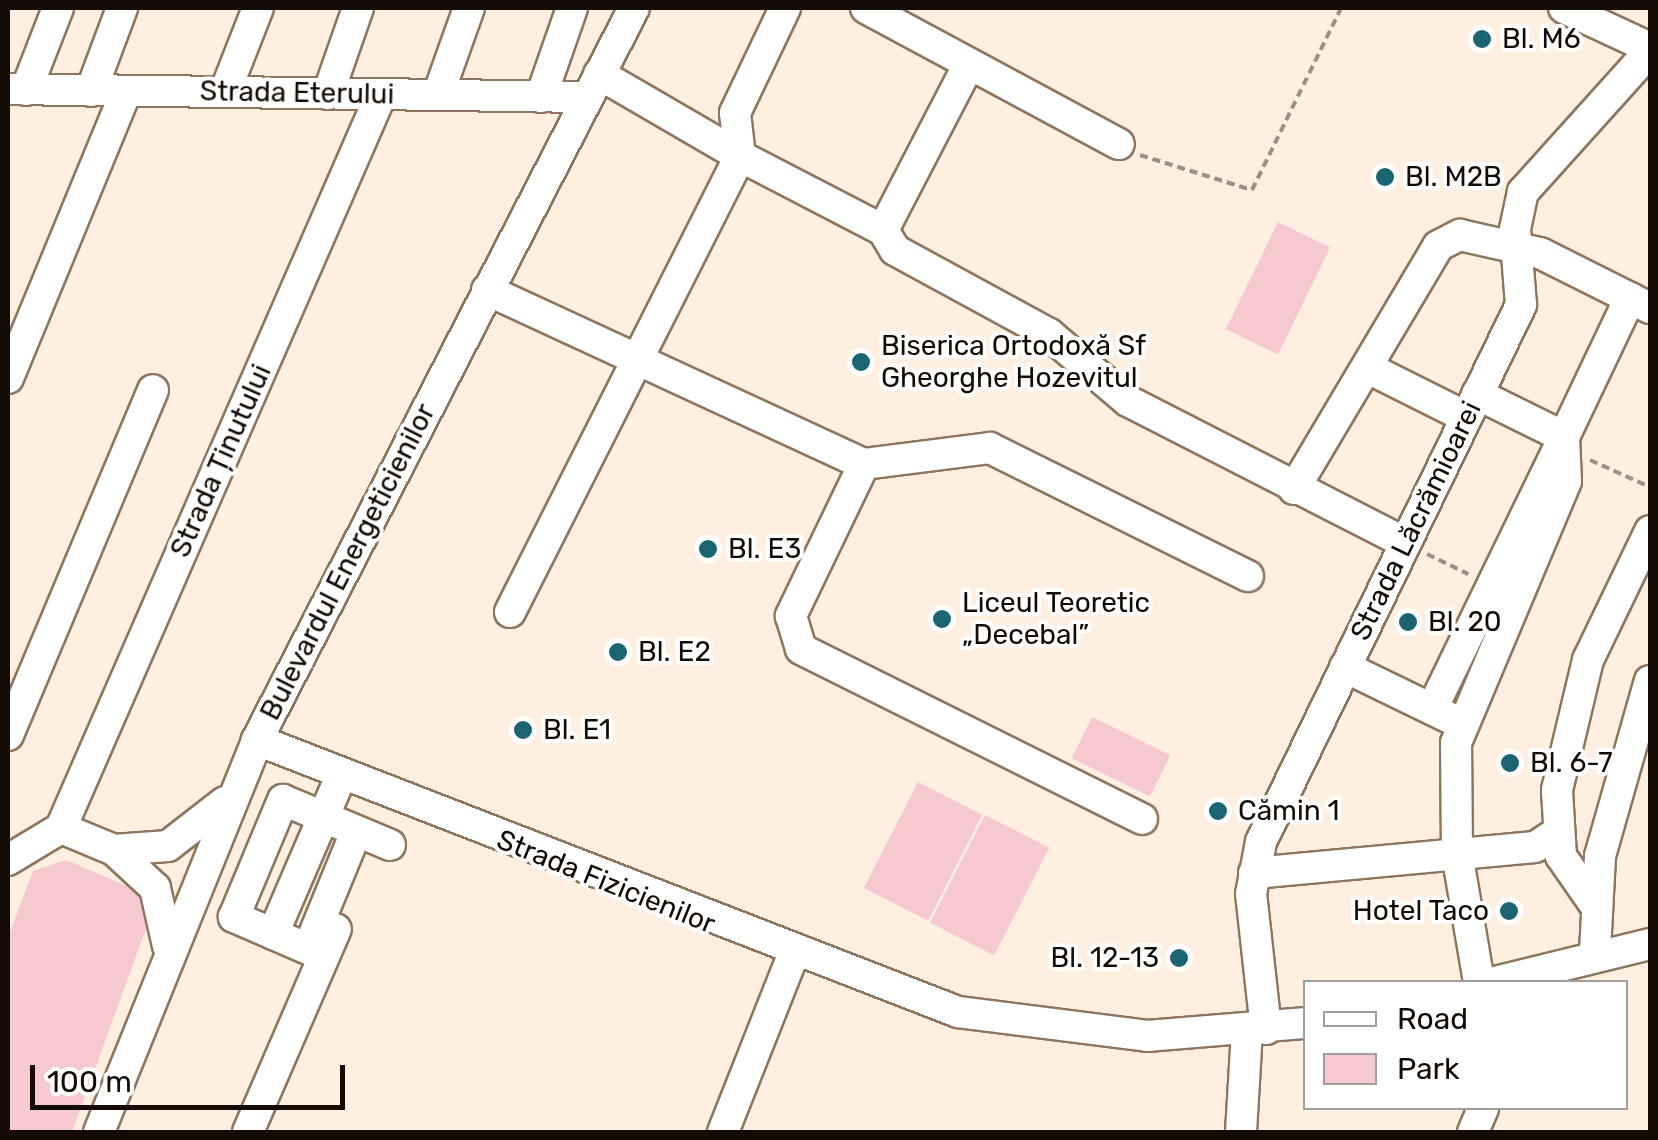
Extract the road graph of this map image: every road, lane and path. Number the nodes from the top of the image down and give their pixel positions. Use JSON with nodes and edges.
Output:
{"nodes":[{"id":1,"x":58,"y":8,"type":"edge"},
{"id":2,"x":122,"y":8,"type":"edge"},
{"id":3,"x":258,"y":8,"type":"edge"},
{"id":4,"x":358,"y":8,"type":"edge"},
{"id":5,"x":469,"y":8,"type":"edge"},
{"id":6,"x":572,"y":8,"type":"edge"},
{"id":7,"x":634,"y":8,"type":"edge"},
{"id":8,"x":785,"y":8,"type":"edge"},
{"id":9,"x":866,"y":8,"type":"edge"},
{"id":10,"x":1341,"y":8,"type":"edge"},
{"id":11,"x":1564,"y":8,"type":"edge"},
{"id":12,"x":1650,"y":50,"type":"edge"},
{"id":13,"x":970,"y":64,"type":"junction"},
{"id":14,"x":593,"y":86,"type":"junction"},
{"id":15,"x":17,"y":89,"type":"edge"},
{"id":16,"x":91,"y":90,"type":"junction"},
{"id":17,"x":126,"y":91,"type":"junction"},
{"id":18,"x":226,"y":92,"type":"junction"},
{"id":19,"x":328,"y":94,"type":"junction"},
{"id":20,"x":381,"y":95,"type":"junction"},
{"id":21,"x":438,"y":96,"type":"junction"},
{"id":22,"x":541,"y":97,"type":"junction"},
{"id":23,"x":1119,"y":144,"type":"dead end"},
{"id":24,"x":740,"y":156,"type":"junction"},
{"id":25,"x":1150,"y":160,"type":"dead end"},
{"id":26,"x":883,"y":230,"type":"junction"},
{"id":27,"x":1518,"y":247,"type":"junction"},
{"id":28,"x":488,"y":290,"type":"junction"},
{"id":29,"x":1640,"y":303,"type":"edge"},
{"id":30,"x":637,"y":360,"type":"junction"},
{"id":31,"x":1372,"y":370,"type":"junction"},
{"id":32,"x":8,"y":378,"type":"edge"},
{"id":33,"x":153,"y":390,"type":"dead end"},
{"id":34,"x":1472,"y":405,"type":"junction"},
{"id":35,"x":1568,"y":445,"type":"junction"},
{"id":36,"x":864,"y":464,"type":"junction"},
{"id":37,"x":1650,"y":486,"type":"edge"},
{"id":38,"x":1294,"y":489,"type":"junction"},
{"id":39,"x":1650,"y":531,"type":"edge"},
{"id":40,"x":1405,"y":543,"type":"junction"},
{"id":41,"x":1248,"y":576,"type":"dead end"},
{"id":42,"x":1491,"y":586,"type":"junction"},
{"id":43,"x":510,"y":612,"type":"dead end"},
{"id":44,"x":1345,"y":667,"type":"junction"},
{"id":45,"x":1650,"y":681,"type":"edge"},
{"id":46,"x":1432,"y":710,"type":"junction"},
{"id":47,"x":1462,"y":724,"type":"junction"},
{"id":48,"x":8,"y":735,"type":"edge"},
{"id":49,"x":258,"y":740,"type":"junction"},
{"id":50,"x":341,"y":776,"type":"junction"},
{"id":51,"x":234,"y":793,"type":"junction"},
{"id":52,"x":324,"y":818,"type":"junction"},
{"id":53,"x":1142,"y":819,"type":"dead end"},
{"id":54,"x":61,"y":828,"type":"junction"},
{"id":55,"x":356,"y":832,"type":"junction"},
{"id":56,"x":1558,"y":832,"type":"junction"},
{"id":57,"x":390,"y":845,"type":"dead end"},
{"id":58,"x":12,"y":847,"type":"edge"},
{"id":59,"x":114,"y":850,"type":"junction"},
{"id":60,"x":1457,"y":852,"type":"junction"},
{"id":61,"x":362,"y":865,"type":"dead end"},
{"id":62,"x":1253,"y":884,"type":"junction"},
{"id":63,"x":1595,"y":905,"type":"junction"},
{"id":64,"x":1650,"y":923,"type":"edge"},
{"id":65,"x":274,"y":934,"type":"junction"},
{"id":66,"x":1650,"y":944,"type":"edge"},
{"id":67,"x":1595,"y":952,"type":"junction"},
{"id":68,"x":168,"y":954,"type":"junction"},
{"id":69,"x":793,"y":956,"type":"junction"},
{"id":70,"x":1478,"y":980,"type":"edge"},
{"id":71,"x":1502,"y":980,"type":"edge"},
{"id":72,"x":1566,"y":980,"type":"edge"},
{"id":73,"x":1303,"y":1023,"type":"edge"},
{"id":74,"x":1256,"y":1030,"type":"junction"},
{"id":75,"x":99,"y":1132,"type":"edge"},
{"id":76,"x":248,"y":1132,"type":"edge"},
{"id":77,"x":724,"y":1132,"type":"edge"},
{"id":78,"x":1242,"y":1132,"type":"edge"}],
"edges":[{"from":1,"to":15,"type":"street"},
{"from":2,"to":16,"type":"street"},
{"from":3,"to":18,"type":"street"},
{"from":4,"to":19,"type":"street"},
{"from":5,"to":21,"type":"street"},
{"from":6,"to":22,"type":"street"},
{"from":7,"to":14,"type":"street","name":"Bulevardul Energeticienilor"},
{"from":8,"to":24,"type":"street"},
{"from":9,"to":13,"type":"street"},
{"from":10,"to":25,"type":"path"},
{"from":11,"to":12,"type":"street"},
{"from":12,"to":27,"type":"street","name":"Strada Lăcrămioarei"},
{"from":13,"to":23,"type":"street"},
{"from":13,"to":26,"type":"street"},
{"from":14,"to":22,"type":"street","name":"Strada Eterului"},
{"from":14,"to":24,"type":"street"},
{"from":14,"to":28,"type":"street","name":"Bulevardul Energeticienilor"},
{"from":15,"to":16,"type":"street","name":"Strada Eterului"},
{"from":16,"to":17,"type":"street","name":"Strada Eterului"},
{"from":17,"to":18,"type":"street","name":"Strada Eterului"},
{"from":17,"to":32,"type":"street"},
{"from":18,"to":19,"type":"street","name":"Strada Eterului"},
{"from":19,"to":20,"type":"street","name":"Strada Eterului"},
{"from":20,"to":21,"type":"street","name":"Strada Eterului"},
{"from":20,"to":54,"type":"street","name":"Strada Ținutului"},
{"from":21,"to":22,"type":"street","name":"Strada Eterului"},
{"from":24,"to":26,"type":"street"},
{"from":24,"to":30,"type":"street"},
{"from":26,"to":38,"type":"street"},
{"from":27,"to":29,"type":"street"},
{"from":27,"to":31,"type":"street"},
{"from":27,"to":34,"type":"street","name":"Strada Lăcrămioarei"},
{"from":28,"to":30,"type":"street"},
{"from":28,"to":49,"type":"street","name":"Bulevardul Energeticienilor"},
{"from":29,"to":35,"type":"street"},
{"from":30,"to":36,"type":"street"},
{"from":30,"to":43,"type":"street"},
{"from":31,"to":34,"type":"street"},
{"from":31,"to":38,"type":"street"},
{"from":33,"to":48,"type":"street"},
{"from":34,"to":35,"type":"street"},
{"from":34,"to":40,"type":"street","name":"Strada Lăcrămioarei"},
{"from":35,"to":37,"type":"path"},
{"from":35,"to":42,"type":"street"},
{"from":35,"to":47,"type":"street"},
{"from":36,"to":41,"type":"street"},
{"from":36,"to":53,"type":"street"},
{"from":38,"to":40,"type":"street"},
{"from":39,"to":56,"type":"street"},
{"from":40,"to":42,"type":"path"},
{"from":40,"to":44,"type":"street","name":"Strada Lăcrămioarei"},
{"from":42,"to":46,"type":"street"},
{"from":44,"to":46,"type":"street"},
{"from":44,"to":62,"type":"street","name":"Strada Lăcrămioarei"},
{"from":45,"to":63,"type":"street"},
{"from":46,"to":47,"type":"street"},
{"from":47,"to":60,"type":"street"},
{"from":49,"to":50,"type":"street","name":"Strada Fizicienilor"},
{"from":49,"to":51,"type":"street","name":"Bulevardul Energeticienilor"},
{"from":50,"to":52,"type":"street"},
{"from":50,"to":69,"type":"street","name":"Strada Fizicienilor"},
{"from":51,"to":59,"type":"street"},
{"from":51,"to":68,"type":"street","name":"Bulevardul Energeticienilor"},
{"from":52,"to":55,"type":"street"},
{"from":52,"to":65,"type":"street"},
{"from":52,"to":65,"type":"street"},
{"from":54,"to":58,"type":"street"},
{"from":54,"to":59,"type":"street"},
{"from":55,"to":57,"type":"street"},
{"from":55,"to":65,"type":"street"},
{"from":56,"to":60,"type":"street"},
{"from":56,"to":63,"type":"street"},
{"from":59,"to":68,"type":"street"},
{"from":60,"to":62,"type":"street"},
{"from":60,"to":70,"type":"street"},
{"from":61,"to":76,"type":"street"},
{"from":62,"to":74,"type":"street","name":"Strada Lăcrămioarei"},
{"from":63,"to":67,"type":"street"},
{"from":64,"to":67,"type":"street"},
{"from":66,"to":67,"type":"street"},
{"from":67,"to":71,"type":"street"},
{"from":67,"to":72,"type":"street"},
{"from":68,"to":75,"type":"street","name":"Bulevardul Energeticienilor"},
{"from":69,"to":74,"type":"street","name":"Strada Fizicienilor"},
{"from":69,"to":77,"type":"street"},
{"from":73,"to":74,"type":"street","name":"Strada Fizicienilor"},
{"from":74,"to":78,"type":"street","name":"Strada Lăcrămioarei"}]}
